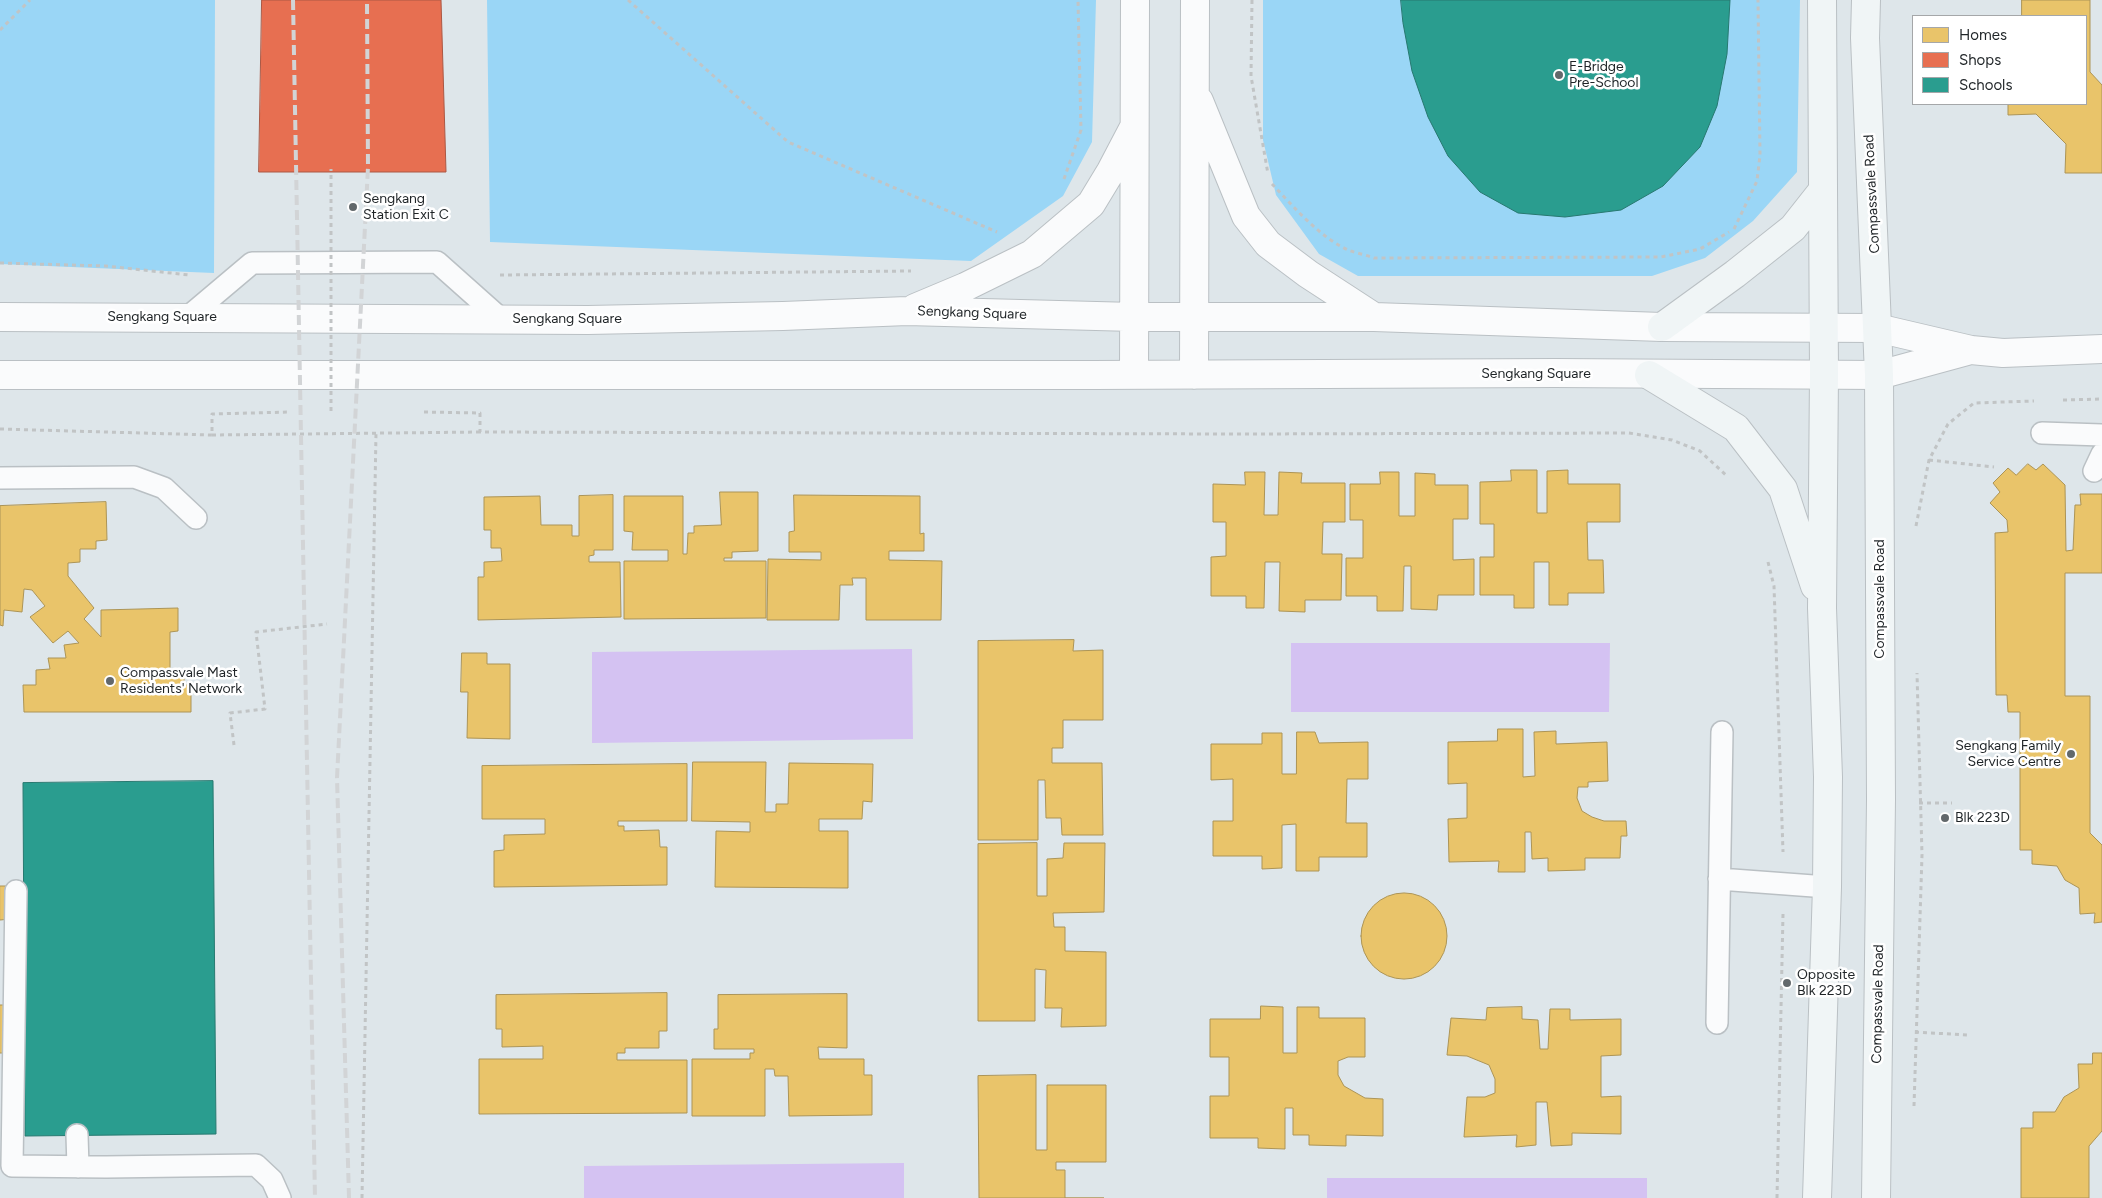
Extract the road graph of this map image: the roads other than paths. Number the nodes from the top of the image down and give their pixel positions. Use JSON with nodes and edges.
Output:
{"nodes":[{"id":1,"x":1135,"y":0,"type":"edge"},
{"id":2,"x":1195,"y":0,"type":"edge"},
{"id":3,"x":1822,"y":0,"type":"edge"},
{"id":4,"x":1866,"y":0,"type":"edge"},
{"id":5,"x":1195,"y":91,"type":"junction"},
{"id":6,"x":1136,"y":123,"type":"junction"},
{"id":7,"x":1822,"y":190,"type":"junction"},
{"id":8,"x":906,"y":311,"type":"junction"},
{"id":9,"x":0,"y":317,"type":"edge"},
{"id":10,"x":188,"y":317,"type":"junction"},
{"id":11,"x":1134,"y":317,"type":"junction"},
{"id":12,"x":1374,"y":317,"type":"junction"},
{"id":13,"x":1194,"y":318,"type":"junction"},
{"id":14,"x":501,"y":319,"type":"junction"},
{"id":15,"x":1662,"y":327,"type":"junction"},
{"id":16,"x":1823,"y":328,"type":"junction"},
{"id":17,"x":1877,"y":328,"type":"junction"},
{"id":18,"x":1971,"y":350,"type":"junction"},
{"id":19,"x":2102,"y":350,"type":"edge"},
{"id":20,"x":1824,"y":374,"type":"junction"},
{"id":21,"x":0,"y":375,"type":"edge"},
{"id":22,"x":1134,"y":375,"type":"junction"},
{"id":23,"x":1194,"y":375,"type":"junction"},
{"id":24,"x":1649,"y":375,"type":"junction"},
{"id":25,"x":1879,"y":375,"type":"junction"},
{"id":26,"x":2042,"y":433,"type":"dead end"},
{"id":27,"x":2102,"y":435,"type":"edge"},
{"id":28,"x":0,"y":478,"type":"edge"},
{"id":29,"x":196,"y":518,"type":"dead end"},
{"id":30,"x":1822,"y":608,"type":"junction"},
{"id":31,"x":1722,"y":732,"type":"dead end"},
{"id":32,"x":1719,"y":879,"type":"junction"},
{"id":33,"x":1827,"y":887,"type":"junction"},
{"id":34,"x":16,"y":891,"type":"dead end"},
{"id":35,"x":1717,"y":1023,"type":"dead end"},
{"id":36,"x":78,"y":1135,"type":"dead end"},
{"id":37,"x":78,"y":1167,"type":"junction"},
{"id":38,"x":280,"y":1198,"type":"edge"},
{"id":39,"x":1816,"y":1198,"type":"edge"},
{"id":40,"x":1876,"y":1198,"type":"edge"}],
"edges":[{"from":1,"to":6,"type":"street"},
{"from":2,"to":5,"type":"street"},
{"from":3,"to":7,"type":"street"},
{"from":4,"to":17,"type":"street","name":"Compassvale Road"},
{"from":5,"to":12,"type":"street"},
{"from":5,"to":13,"type":"street"},
{"from":6,"to":8,"type":"street"},
{"from":6,"to":11,"type":"street"},
{"from":7,"to":15,"type":"street"},
{"from":7,"to":16,"type":"street"},
{"from":8,"to":11,"type":"street","name":"Sengkang Square"},
{"from":8,"to":14,"type":"street","name":"Sengkang Square"},
{"from":9,"to":10,"type":"street","name":"Sengkang Square"},
{"from":10,"to":14,"type":"street","name":"Sengkang Square"},
{"from":10,"to":14,"type":"lane"},
{"from":11,"to":13,"type":"street","name":"Sengkang Square"},
{"from":11,"to":22,"type":"street"},
{"from":12,"to":13,"type":"street","name":"Sengkang Square"},
{"from":12,"to":15,"type":"street","name":"Sengkang Square"},
{"from":13,"to":23,"type":"street"},
{"from":15,"to":16,"type":"street","name":"Sengkang Square"},
{"from":16,"to":17,"type":"street","name":"Sengkang Square"},
{"from":16,"to":20,"type":"street"},
{"from":17,"to":18,"type":"street","name":"Sengkang Square"},
{"from":17,"to":25,"type":"street","name":"Compassvale Road"},
{"from":18,"to":19,"type":"street"},
{"from":18,"to":25,"type":"street","name":"Sengkang Square"},
{"from":20,"to":24,"type":"street","name":"Sengkang Square"},
{"from":20,"to":25,"type":"street","name":"Sengkang Square"},
{"from":20,"to":30,"type":"street"},
{"from":21,"to":22,"type":"street","name":"Sengkang Square"},
{"from":22,"to":23,"type":"street","name":"Sengkang Square"},
{"from":23,"to":24,"type":"street","name":"Sengkang Square"},
{"from":24,"to":30,"type":"street"},
{"from":25,"to":40,"type":"street","name":"Compassvale Road"},
{"from":26,"to":27,"type":"lane"},
{"from":28,"to":29,"type":"lane"},
{"from":30,"to":33,"type":"street"},
{"from":31,"to":32,"type":"lane"},
{"from":32,"to":33,"type":"lane"},
{"from":32,"to":35,"type":"lane"},
{"from":33,"to":39,"type":"street"},
{"from":34,"to":37,"type":"lane"},
{"from":36,"to":37,"type":"lane"},
{"from":37,"to":38,"type":"lane"}]}
